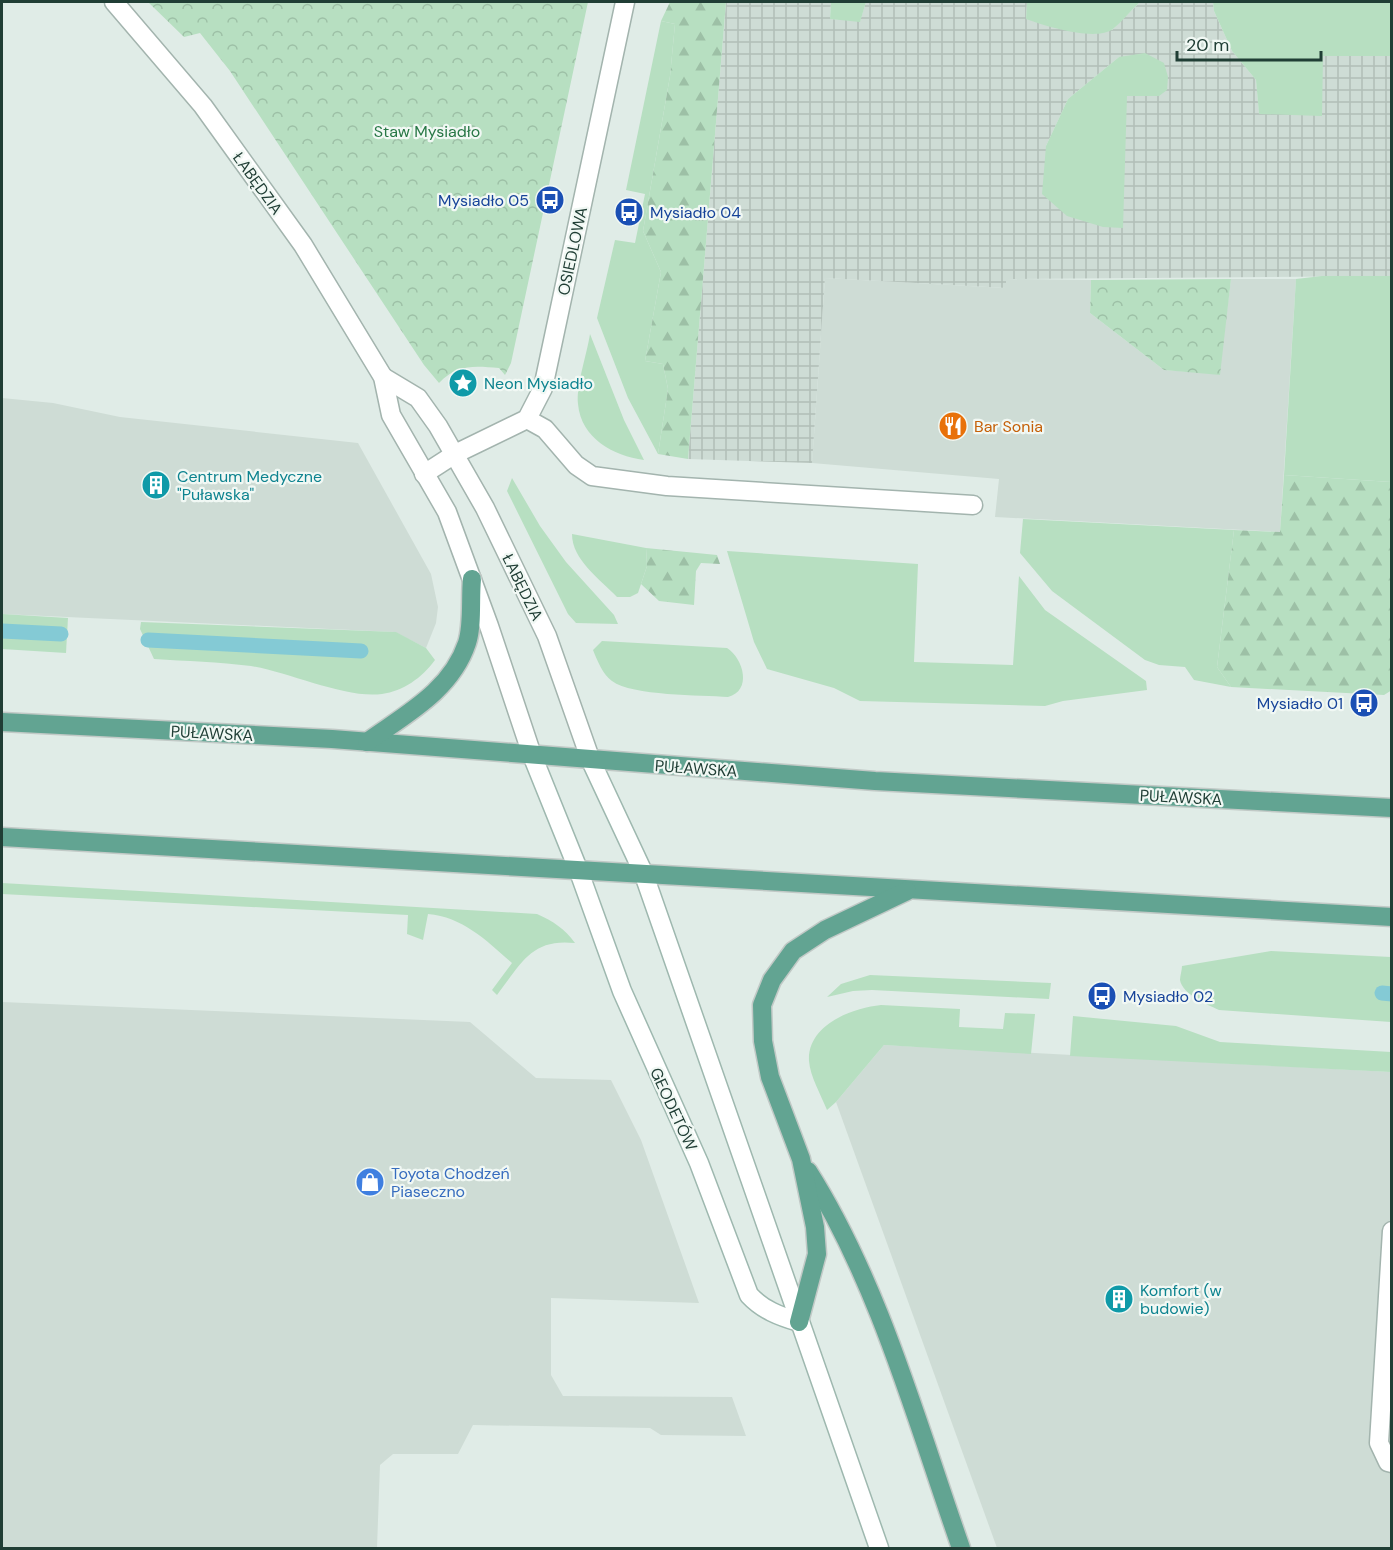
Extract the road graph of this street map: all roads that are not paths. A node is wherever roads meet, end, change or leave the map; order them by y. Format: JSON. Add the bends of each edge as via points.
{"nodes":[{"id":1,"x":114,"y":2,"type":"edge"},
{"id":2,"x":625,"y":2,"type":"edge"},
{"id":3,"x":383,"y":377,"type":"junction"},
{"id":4,"x":527,"y":419,"type":"junction"},
{"id":5,"x":456,"y":454,"type":"junction"},
{"id":6,"x":423,"y":474,"type":"junction"},
{"id":7,"x":973,"y":505,"type":"dead end"},
{"id":8,"x":472,"y":579,"type":"junction"},
{"id":9,"x":2,"y":722,"type":"edge"},
{"id":10,"x":367,"y":742,"type":"junction"},
{"id":11,"x":532,"y":755,"type":"junction"},
{"id":12,"x":591,"y":760,"type":"junction"},
{"id":13,"x":1392,"y":808,"type":"edge"},
{"id":14,"x":2,"y":837,"type":"edge"},
{"id":15,"x":578,"y":869,"type":"junction"},
{"id":16,"x":643,"y":872,"type":"junction"},
{"id":17,"x":909,"y":890,"type":"junction"},
{"id":18,"x":1392,"y":916,"type":"edge"},
{"id":19,"x":801,"y":1159,"type":"junction"},
{"id":20,"x":1392,"y":1231,"type":"edge"},
{"id":21,"x":799,"y":1322,"type":"junction"},
{"id":22,"x":1392,"y":1463,"type":"edge"},
{"id":23,"x":879,"y":1548,"type":"edge"},
{"id":24,"x":962,"y":1548,"type":"edge"}],
"edges":[{"from":1,"to":3,"type":"street","name":"ŁABĘDZIA","via":[[203,106],[303,245]]},
{"from":2,"to":4,"type":"street","name":"OSIEDLOWA","via":[[543,388]]},
{"from":3,"to":5,"type":"street","name":"ŁABĘDZIA","via":[[418,398]]},
{"from":3,"to":6,"type":"street","name":"ŁABĘDZIA","via":[[391,415]]},
{"from":4,"to":5,"type":"street"},
{"from":4,"to":7,"type":"street","via":[[545,429],[576,465],[592,476],[668,486]]},
{"from":5,"to":6,"type":"street"},
{"from":5,"to":12,"type":"street","name":"ŁABĘDZIA","via":[[538,616]]},
{"from":6,"to":8,"type":"street","name":"ŁABĘDZIA","via":[[447,512]]},
{"from":8,"to":10,"type":"main road","via":[[467,642],[452,675],[430,697]]},
{"from":8,"to":11,"type":"street","name":"ŁABĘDZIA"},
{"from":9,"to":10,"type":"main road","name":"PUŁAWSKA"},
{"from":10,"to":11,"type":"main road","name":"PUŁAWSKA"},
{"from":11,"to":12,"type":"main road","name":"PUŁAWSKA"},
{"from":11,"to":15,"type":"street","name":"GEODETÓW"},
{"from":12,"to":13,"type":"main road","name":"PUŁAWSKA","via":[[875,781]]},
{"from":12,"to":16,"type":"street","name":"ŁABĘDZIA"},
{"from":14,"to":15,"type":"main road"},
{"from":15,"to":16,"type":"main road"},
{"from":15,"to":21,"type":"street","name":"GEODETÓW","via":[[622,991],[699,1163],[749,1295],[775,1314]]},
{"from":16,"to":17,"type":"main road"},
{"from":16,"to":21,"type":"street"},
{"from":17,"to":18,"type":"main road"},
{"from":17,"to":19,"type":"main road","via":[[825,930],[793,951],[772,981],[762,1005],[770,1077]]},
{"from":19,"to":21,"type":"main road","via":[[817,1254]]},
{"from":19,"to":24,"type":"main road","via":[[834,1212],[874,1304]]},
{"from":20,"to":22,"type":"street","via":[[1379,1443]]},
{"from":21,"to":23,"type":"street"}]}
